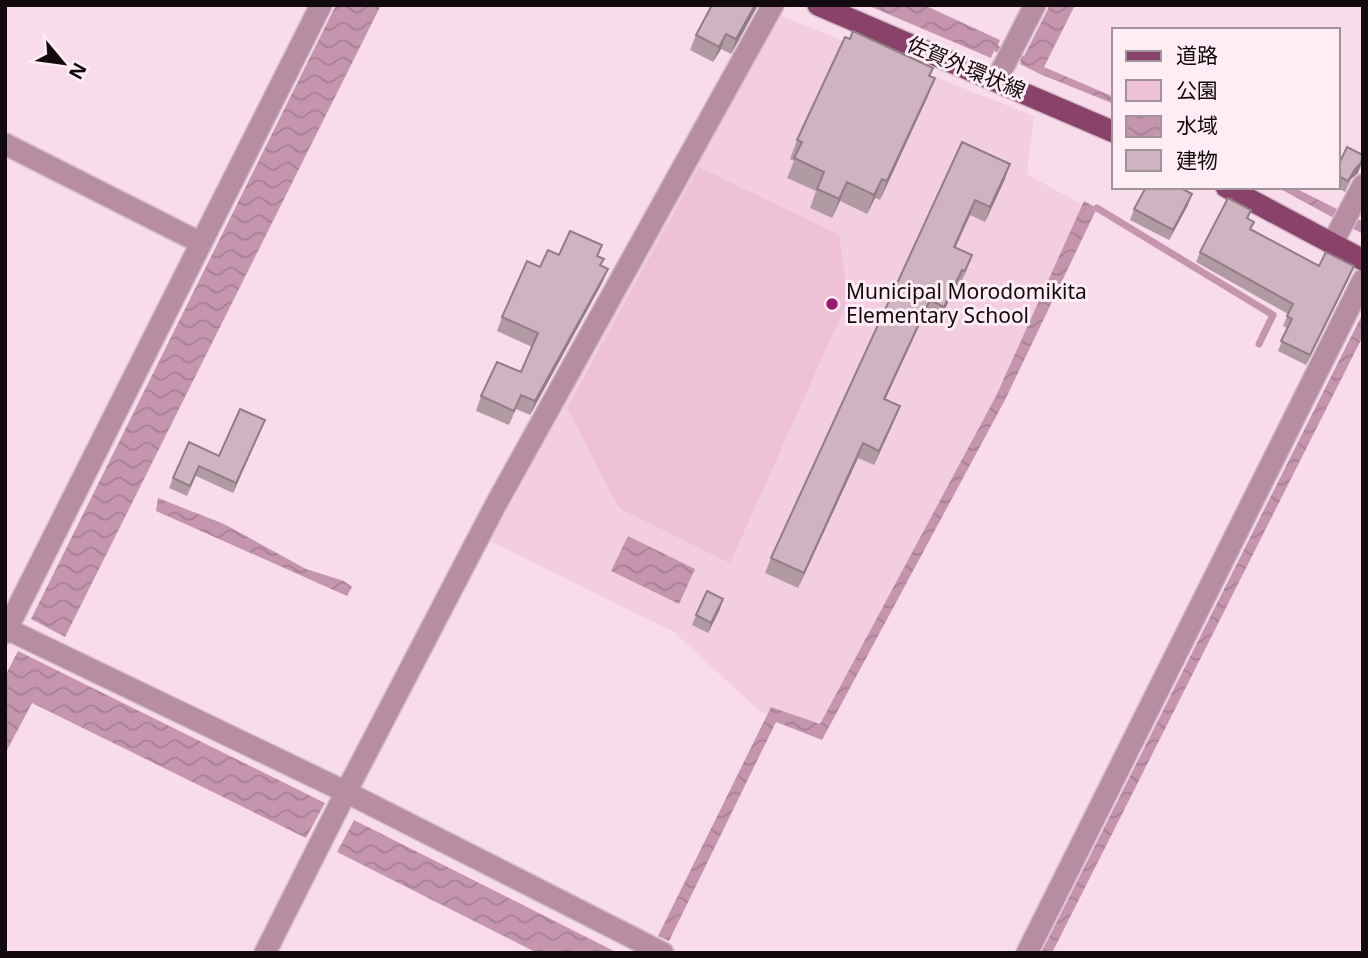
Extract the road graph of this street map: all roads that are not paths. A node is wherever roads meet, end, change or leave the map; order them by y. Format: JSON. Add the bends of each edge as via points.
{"nodes":[{"id":1,"x":321,"y":5,"type":"edge"},
{"id":2,"x":773,"y":5,"type":"edge"},
{"id":3,"x":818,"y":5,"type":"edge"},
{"id":4,"x":1035,"y":5,"type":"edge"},
{"id":5,"x":996,"y":81,"type":"junction"},
{"id":6,"x":1112,"y":131,"type":"edge"},
{"id":7,"x":5,"y":144,"type":"edge"},
{"id":8,"x":1363,"y":185,"type":"edge"},
{"id":9,"x":1232,"y":189,"type":"edge"},
{"id":10,"x":1341,"y":227,"type":"junction"},
{"id":11,"x":201,"y":243,"type":"junction"},
{"id":12,"x":1363,"y":260,"type":"edge"},
{"id":13,"x":1363,"y":279,"type":"edge"},
{"id":14,"x":6,"y":631,"type":"edge"},
{"id":15,"x":346,"y":792,"type":"junction"},
{"id":16,"x":265,"y":953,"type":"edge"},
{"id":17,"x":663,"y":953,"type":"edge"},
{"id":18,"x":1027,"y":953,"type":"edge"}],
"edges":[{"from":1,"to":11,"type":"street"},
{"from":2,"to":15,"type":"street","via":[[700,147],[495,506]]},
{"from":3,"to":5,"type":"main road","name":"佐賀外環状線"},
{"from":4,"to":5,"type":"street"},
{"from":5,"to":6,"type":"main road","name":"佐賀外環状線"},
{"from":7,"to":11,"type":"street"},
{"from":8,"to":10,"type":"street"},
{"from":9,"to":10,"type":"main road"},
{"from":10,"to":12,"type":"main road"},
{"from":11,"to":14,"type":"street"},
{"from":13,"to":18,"type":"street"},
{"from":14,"to":15,"type":"street"},
{"from":15,"to":16,"type":"street"},
{"from":15,"to":17,"type":"street"}]}
